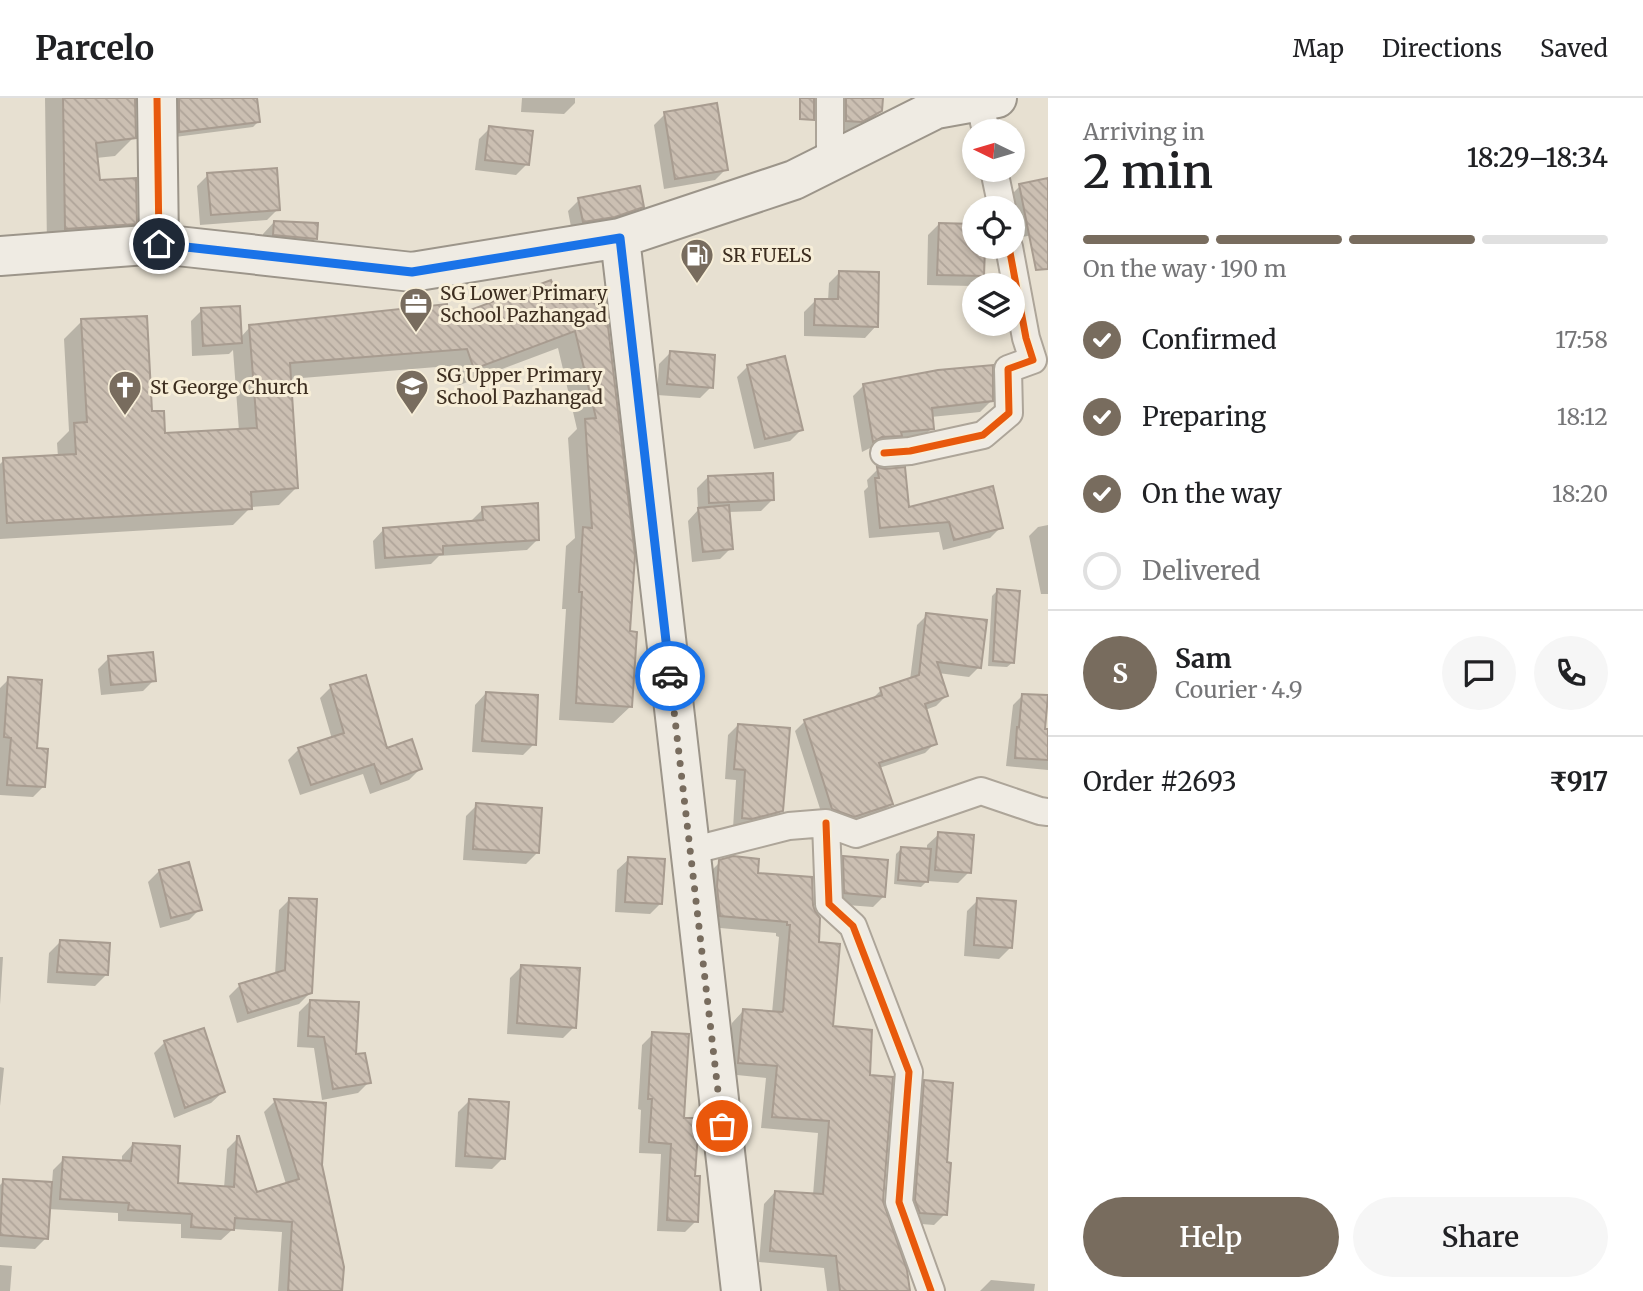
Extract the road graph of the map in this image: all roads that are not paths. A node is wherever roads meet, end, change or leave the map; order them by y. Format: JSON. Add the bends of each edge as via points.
{"nodes":[{"id":1,"x":157,"y":98,"type":"edge"},
{"id":2,"x":830,"y":98,"type":"edge"},
{"id":3,"x":987,"y":110,"type":"edge"},
{"id":4,"x":830,"y":162,"type":"junction"},
{"id":5,"x":620,"y":238,"type":"junction"},
{"id":6,"x":159,"y":244,"type":"junction"},
{"id":7,"x":0,"y":256,"type":"edge"},
{"id":8,"x":1011,"y":259,"type":"edge"},
{"id":9,"x":884,"y":453,"type":"dead end"},
{"id":10,"x":1048,"y":812,"type":"edge"},
{"id":11,"x":826,"y":823,"type":"junction"},
{"id":12,"x":690,"y":851,"type":"junction"},
{"id":13,"x":741,"y":1291,"type":"edge"},
{"id":14,"x":932,"y":1291,"type":"edge"}],
"edges":[{"from":1,"to":6,"type":"main road"},
{"from":2,"to":4,"type":"street"},
{"from":3,"to":4,"type":"main road","via":[[936,109]]},
{"from":4,"to":5,"type":"main road","via":[[794,180]]},
{"from":5,"to":6,"type":"main road","via":[[412,272]]},
{"from":5,"to":12,"type":"main road"},
{"from":6,"to":7,"type":"main road"},
{"from":8,"to":9,"type":"street","via":[[1033,360],[1008,369],[1009,413],[983,435],[910,452]]},
{"from":10,"to":11,"type":"street","via":[[981,791],[856,834]]},
{"from":11,"to":12,"type":"street","via":[[789,826]]},
{"from":11,"to":14,"type":"street","via":[[829,904],[853,926],[909,1072],[899,1202]]},
{"from":12,"to":13,"type":"main road"}]}
